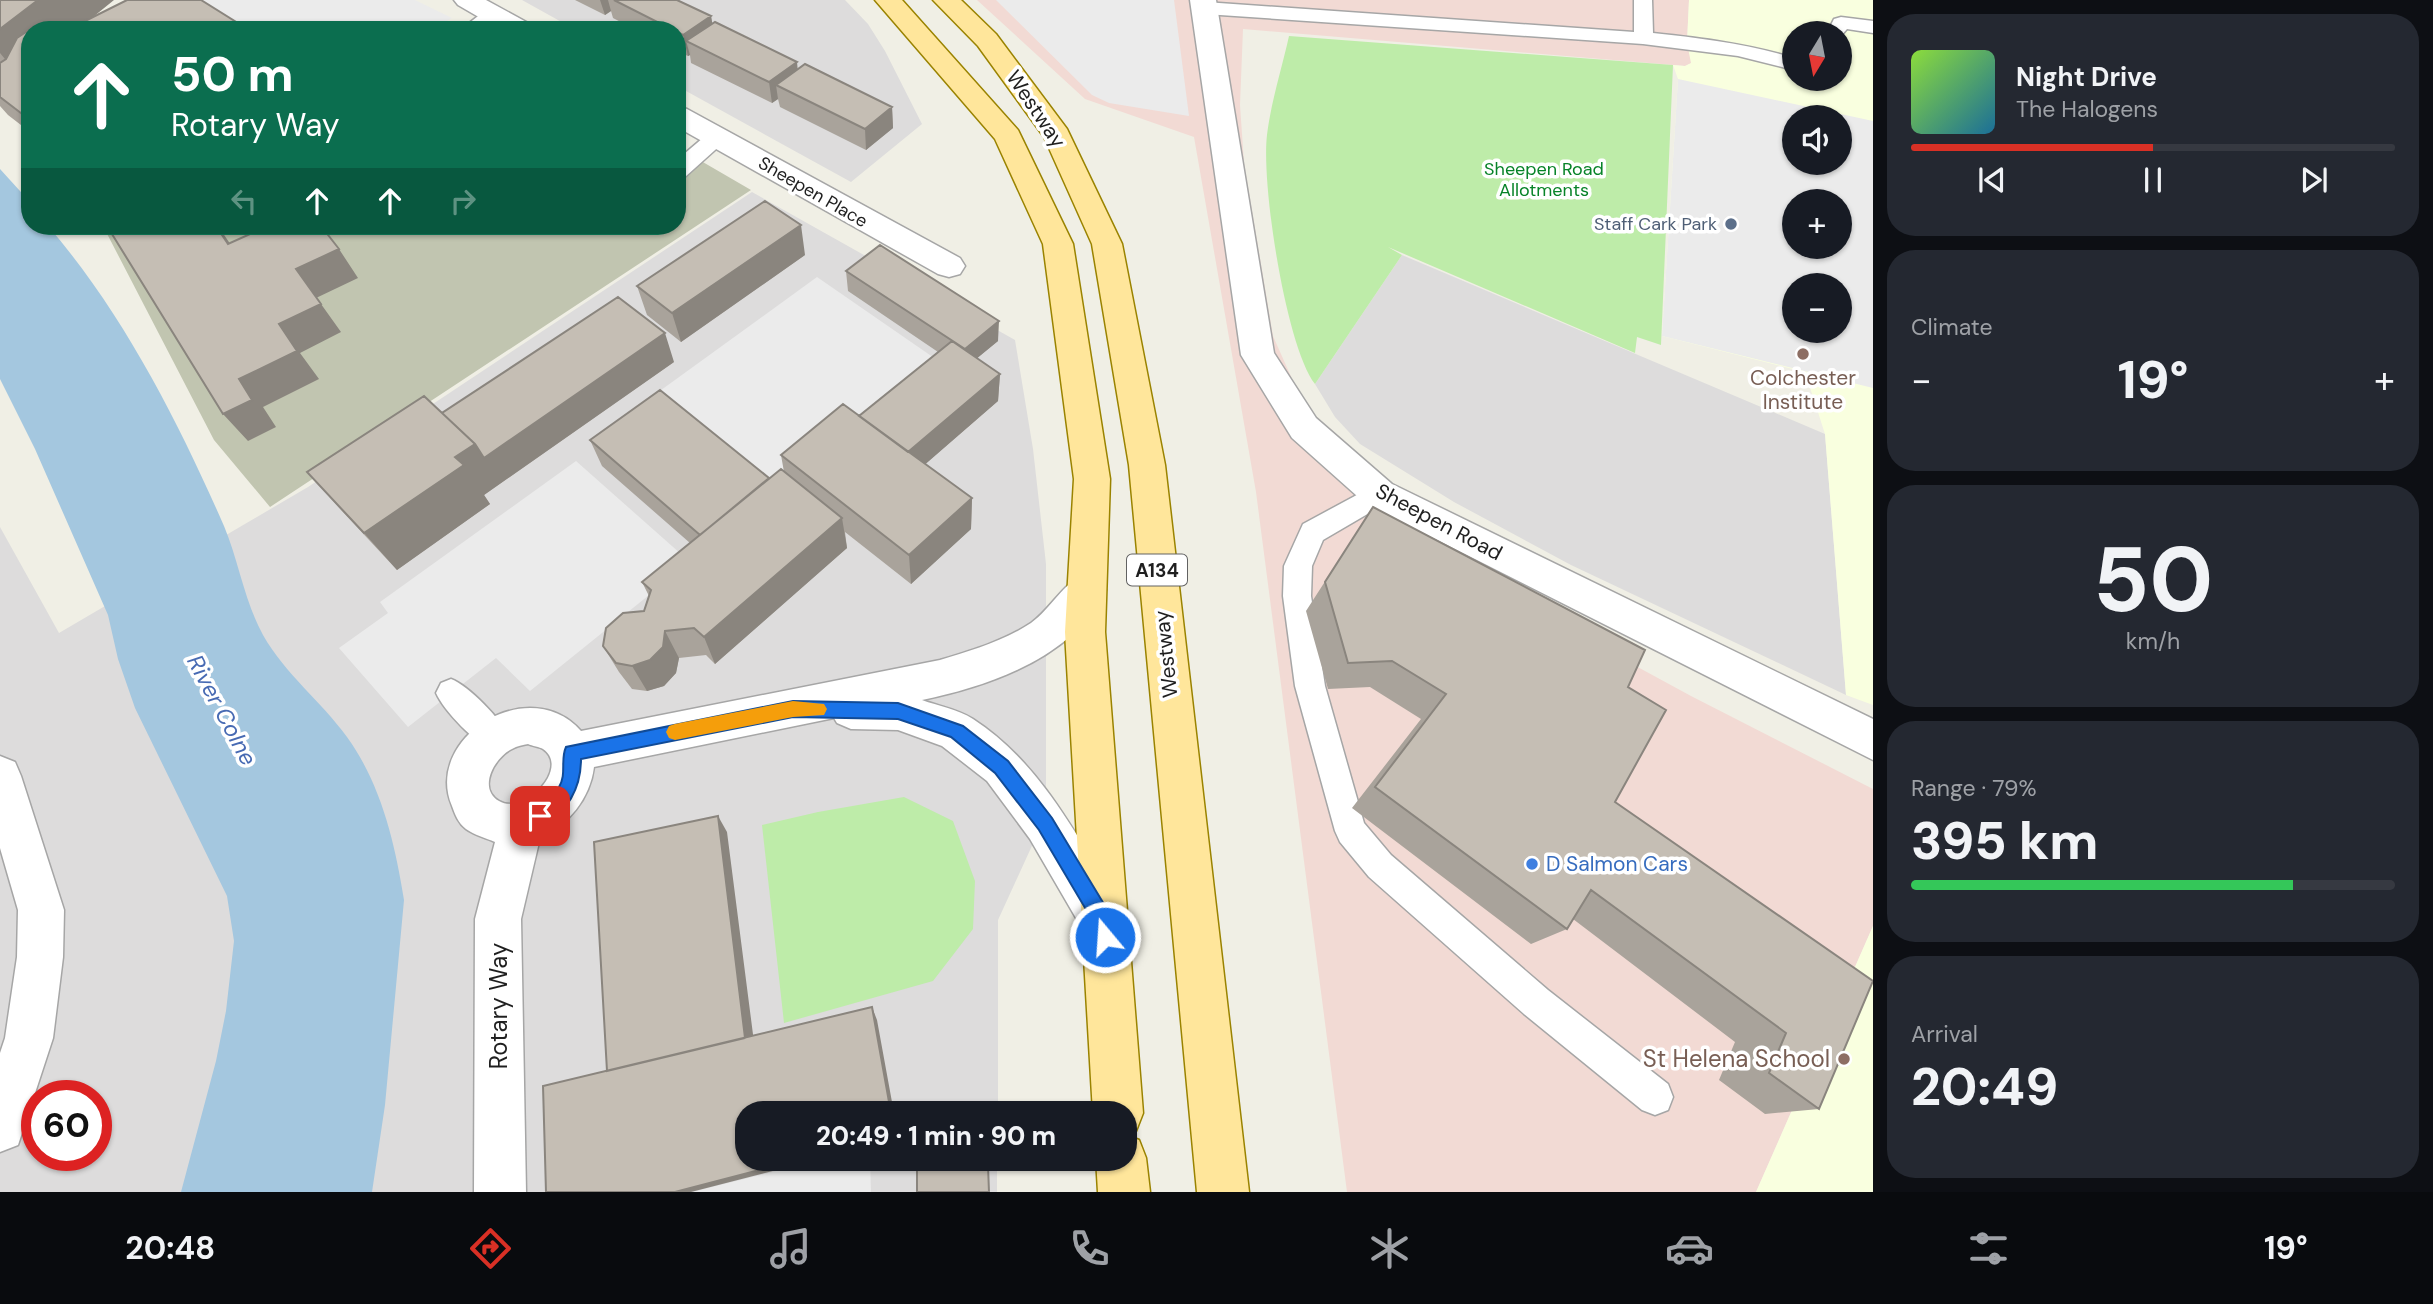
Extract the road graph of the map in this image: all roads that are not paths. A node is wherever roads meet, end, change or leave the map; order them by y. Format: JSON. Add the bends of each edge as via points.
{"nodes":[{"id":1,"x":467,"y":0,"type":"edge"},
{"id":2,"x":888,"y":0,"type":"edge"},
{"id":3,"x":946,"y":0,"type":"edge"},
{"id":4,"x":1643,"y":0,"type":"edge"},
{"id":5,"x":1204,"y":4,"type":"edge"},
{"id":6,"x":493,"y":14,"type":"junction"},
{"id":7,"x":482,"y":21,"type":"edge"},
{"id":8,"x":506,"y":21,"type":"edge"},
{"id":9,"x":1852,"y":24,"type":"edge"},
{"id":10,"x":1873,"y":27,"type":"edge"},
{"id":11,"x":1643,"y":38,"type":"junction"},
{"id":12,"x":1782,"y":62,"type":"edge"},
{"id":13,"x":686,"y":120,"type":"edge"},
{"id":14,"x":717,"y":137,"type":"junction"},
{"id":15,"x":686,"y":164,"type":"edge"},
{"id":16,"x":949,"y":267,"type":"dead end"},
{"id":17,"x":1379,"y":494,"type":"junction"},
{"id":18,"x":1087,"y":590,"type":"junction"},
{"id":19,"x":451,"y":693,"type":"dead end"},
{"id":20,"x":793,"y":709,"type":"junction"},
{"id":21,"x":494,"y":737,"type":"junction"},
{"id":22,"x":1873,"y":740,"type":"edge"},
{"id":23,"x":582,"y":750,"type":"junction"},
{"id":24,"x":0,"y":776,"type":"edge"},
{"id":25,"x":522,"y":823,"type":"junction"},
{"id":26,"x":1103,"y":921,"type":"junction"},
{"id":27,"x":1655,"y":1097,"type":"dead end"},
{"id":28,"x":1117,"y":1101,"type":"edge"},
{"id":29,"x":0,"y":1126,"type":"edge"},
{"id":30,"x":1122,"y":1171,"type":"edge"},
{"id":31,"x":500,"y":1192,"type":"edge"},
{"id":32,"x":1124,"y":1192,"type":"edge"},
{"id":33,"x":1223,"y":1192,"type":"edge"}],
"edges":[{"from":1,"to":6,"type":"street"},
{"from":2,"to":18,"type":"main road","name":"Westway","via":[[1008,136],[1058,244],[1092,479]]},
{"from":3,"to":33,"type":"main road","name":"Westway","number":"A134","via":[[987,40],[1057,135],[1107,244],[1147,465]]},
{"from":4,"to":11,"type":"lane"},
{"from":5,"to":11,"type":"lane"},
{"from":5,"to":17,"type":"street","name":"Sheepen Road","via":[[1258,355],[1304,428]]},
{"from":6,"to":7,"type":"lane"},
{"from":6,"to":8,"type":"street"},
{"from":9,"to":10,"type":"lane"},
{"from":11,"to":12,"type":"lane"},
{"from":13,"to":14,"type":"street","name":"Sheepen Place"},
{"from":14,"to":15,"type":"lane"},
{"from":14,"to":16,"type":"street","name":"Sheepen Place"},
{"from":17,"to":22,"type":"street","name":"Sheepen Road"},
{"from":17,"to":27,"type":"lane","via":[[1313,532],[1298,566],[1297,596],[1310,686],[1351,831],[1390,875],[1536,1002]]},
{"from":18,"to":20,"type":"street","via":[[1045,635],[986,664]]},
{"from":18,"to":26,"type":"main road","name":"Westway","via":[[1085,632]]},
{"from":19,"to":21,"type":"lane"},
{"from":20,"to":23,"type":"street"},
{"from":20,"to":26,"type":"street","via":[[898,711],[957,731],[1002,767],[1045,824]]},
{"from":21,"to":23,"type":"street","via":[[528,725],[545,727]]},
{"from":21,"to":25,"type":"street","via":[[471,765],[469,797],[489,821]]},
{"from":23,"to":25,"type":"street","via":[[555,806]]},
{"from":24,"to":29,"type":"street","via":[[41,910],[41,934],[29,1038]]},
{"from":25,"to":31,"type":"street","name":"Rotary Way","via":[[498,919]]},
{"from":26,"to":28,"type":"main road","name":"Westway"},
{"from":30,"to":32,"type":"main road"}]}
